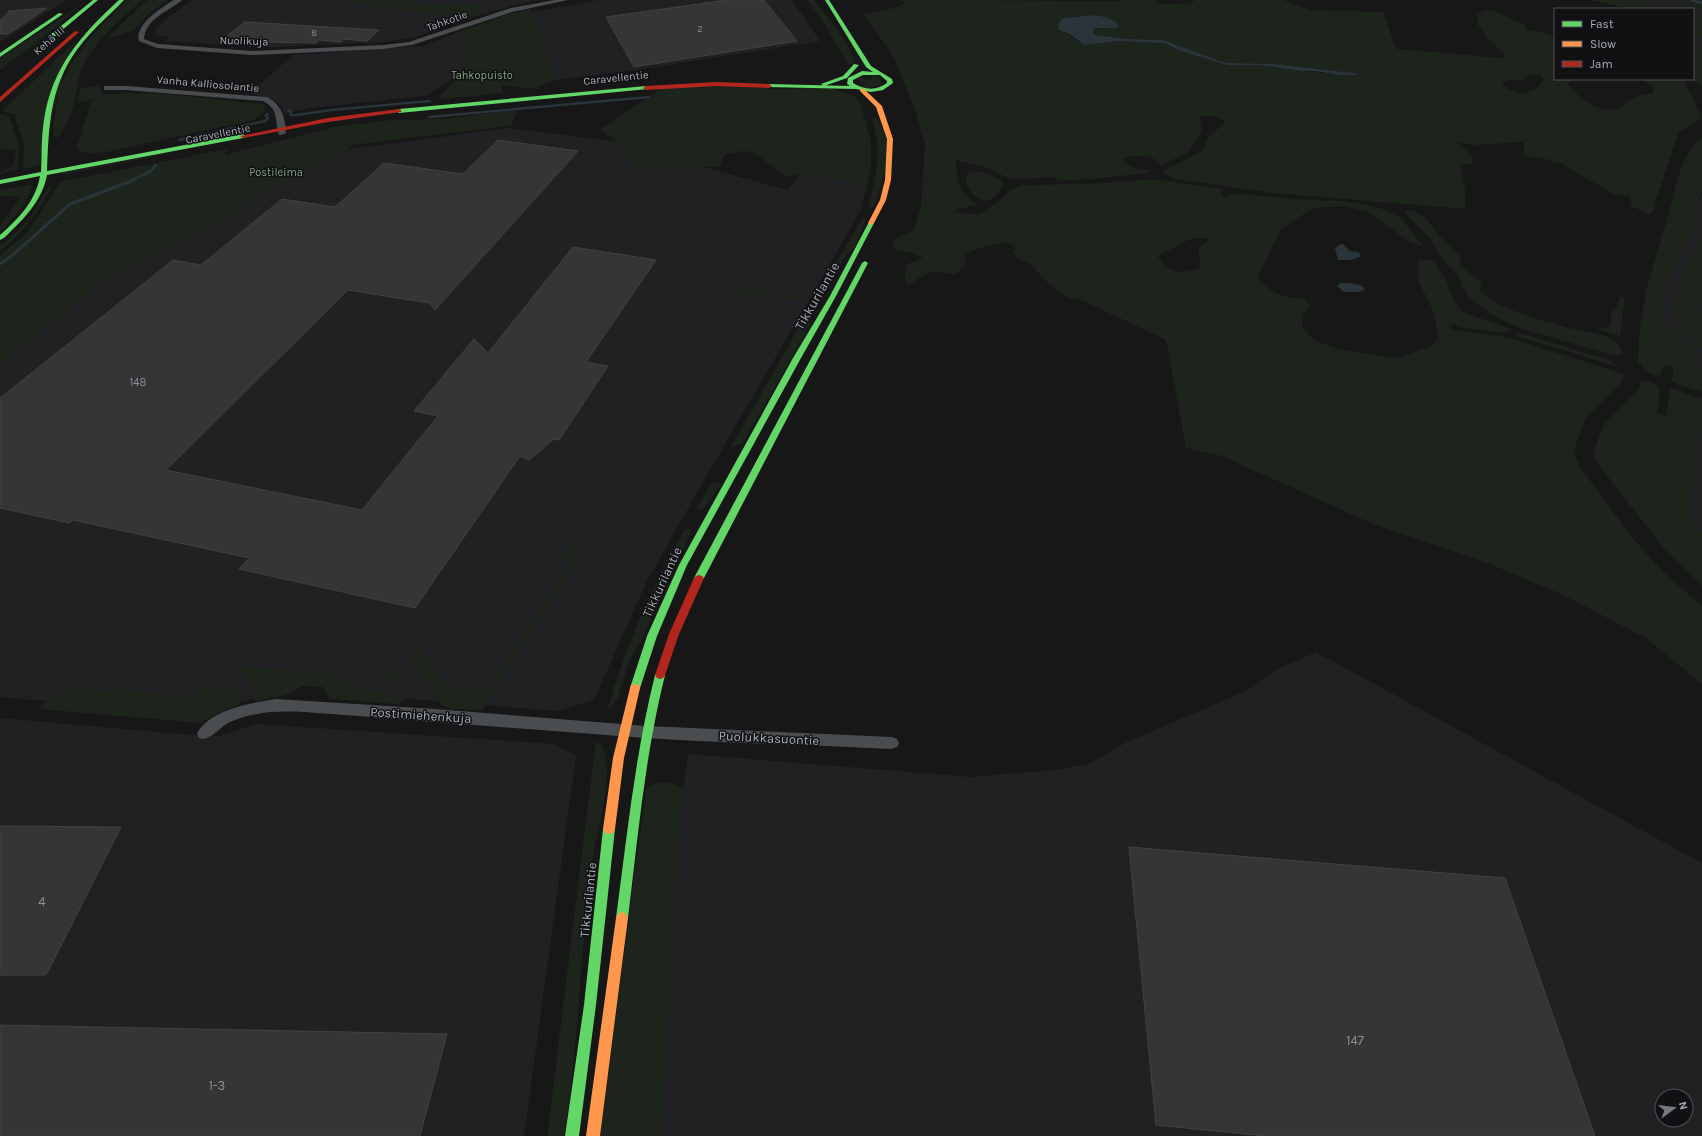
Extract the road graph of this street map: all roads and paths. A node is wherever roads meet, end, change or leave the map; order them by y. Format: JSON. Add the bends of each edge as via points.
{"nodes":[{"id":1,"x":96,"y":0,"type":"edge"},
{"id":2,"x":115,"y":0,"type":"edge"},
{"id":3,"x":122,"y":0,"type":"edge"},
{"id":4,"x":179,"y":0,"type":"edge"},
{"id":5,"x":565,"y":0,"type":"edge"},
{"id":6,"x":817,"y":0,"type":"edge"},
{"id":7,"x":827,"y":0,"type":"edge"},
{"id":8,"x":77,"y":4,"type":"edge"},
{"id":9,"x":43,"y":44,"type":"dead end"},
{"id":10,"x":405,"y":45,"type":"joint"},
{"id":11,"x":0,"y":54,"type":"edge"},
{"id":12,"x":858,"y":63,"type":"junction"},
{"id":13,"x":880,"y":74,"type":"junction"},
{"id":14,"x":853,"y":77,"type":"junction"},
{"id":15,"x":824,"y":84,"type":"junction"},
{"id":16,"x":794,"y":87,"type":"junction"},
{"id":17,"x":107,"y":88,"type":"dead end"},
{"id":18,"x":884,"y":88,"type":"junction"},
{"id":19,"x":858,"y":89,"type":"junction"},
{"id":20,"x":0,"y":100,"type":"edge"},
{"id":21,"x":282,"y":131,"type":"junction"},
{"id":22,"x":899,"y":146,"type":"dead end"},
{"id":23,"x":44,"y":177,"type":"junction"},
{"id":24,"x":0,"y":182,"type":"edge"},
{"id":25,"x":0,"y":188,"type":"edge"},
{"id":26,"x":0,"y":238,"type":"edge"},
{"id":27,"x":868,"y":256,"type":"dead end"},
{"id":28,"x":623,"y":731,"type":"junction"},
{"id":29,"x":646,"y":732,"type":"junction"},
{"id":30,"x":204,"y":734,"type":"dead end"},
{"id":31,"x":892,"y":743,"type":"dead end"},
{"id":32,"x":572,"y":1136,"type":"edge"},
{"id":33,"x":593,"y":1136,"type":"edge"}],
"edges":[{"from":1,"to":9,"type":"main road","name":"Kehä III"},
{"from":2,"to":20,"type":"main road","name":"Kehä III"},
{"from":3,"to":23,"type":"main road","via":[[74,50],[57,81],[52,95],[46,135]]},
{"from":4,"to":10,"type":"street","name":"Nuolikuja","via":[[158,13],[142,31],[141,40],[157,46],[252,52]]},
{"from":5,"to":10,"type":"street","name":"Tahkotie","via":[[511,10]]},
{"from":6,"to":12,"type":"main road","via":[[844,34]]},
{"from":7,"to":13,"type":"main road","via":[[868,67]]},
{"from":8,"to":11,"type":"main road"},
{"from":12,"to":14,"type":"main road","via":[[859,68]]},
{"from":12,"to":15,"type":"main road","via":[[845,77]]},
{"from":13,"to":14,"type":"main road","name":"Caravellentie","via":[[868,72]]},
{"from":13,"to":18,"type":"main road","via":[[890,80]]},
{"from":14,"to":15,"type":"main road","name":"Caravellentie","via":[[841,82]]},
{"from":14,"to":19,"type":"main road","via":[[850,84]]},
{"from":15,"to":16,"type":"main road","name":"Caravellentie"},
{"from":16,"to":19,"type":"main road","name":"Caravellentie"},
{"from":16,"to":21,"type":"main road","name":"Caravellentie","via":[[674,85],[368,115]]},
{"from":17,"to":21,"type":"street","name":"Vanha Kalliosolantie","via":[[264,99],[274,104],[278,110]]},
{"from":18,"to":19,"type":"main road","name":"Caravellentie","via":[[874,91]]},
{"from":18,"to":22,"type":"main road","via":[[881,93],[894,120]]},
{"from":19,"to":28,"type":"main road","name":"Tikkurilantie","via":[[870,96],[879,106],[890,140],[888,180],[883,200],[836,290],[683,565],[652,636]]},
{"from":21,"to":23,"type":"main road","name":"Caravellentie"},
{"from":23,"to":24,"type":"main road","name":"Caravellentie"},
{"from":23,"to":25,"type":"main road","name":"Caravellentie"},
{"from":23,"to":26,"type":"main road","via":[[29,208]]},
{"from":27,"to":29,"type":"main road","name":"Tikkurilantie","via":[[682,614],[666,654]]},
{"from":28,"to":29,"type":"street","name":"Postimiehenkuja"},
{"from":28,"to":30,"type":"street","name":"Postimiehenkuja","via":[[276,705],[233,715],[208,728]]},
{"from":28,"to":32,"type":"main road","name":"Tikkurilantie","via":[[614,782],[590,1005]]},
{"from":29,"to":31,"type":"street","name":"Puolukkasuontie"},
{"from":29,"to":33,"type":"main road","name":"Tikkurilantie"}]}
